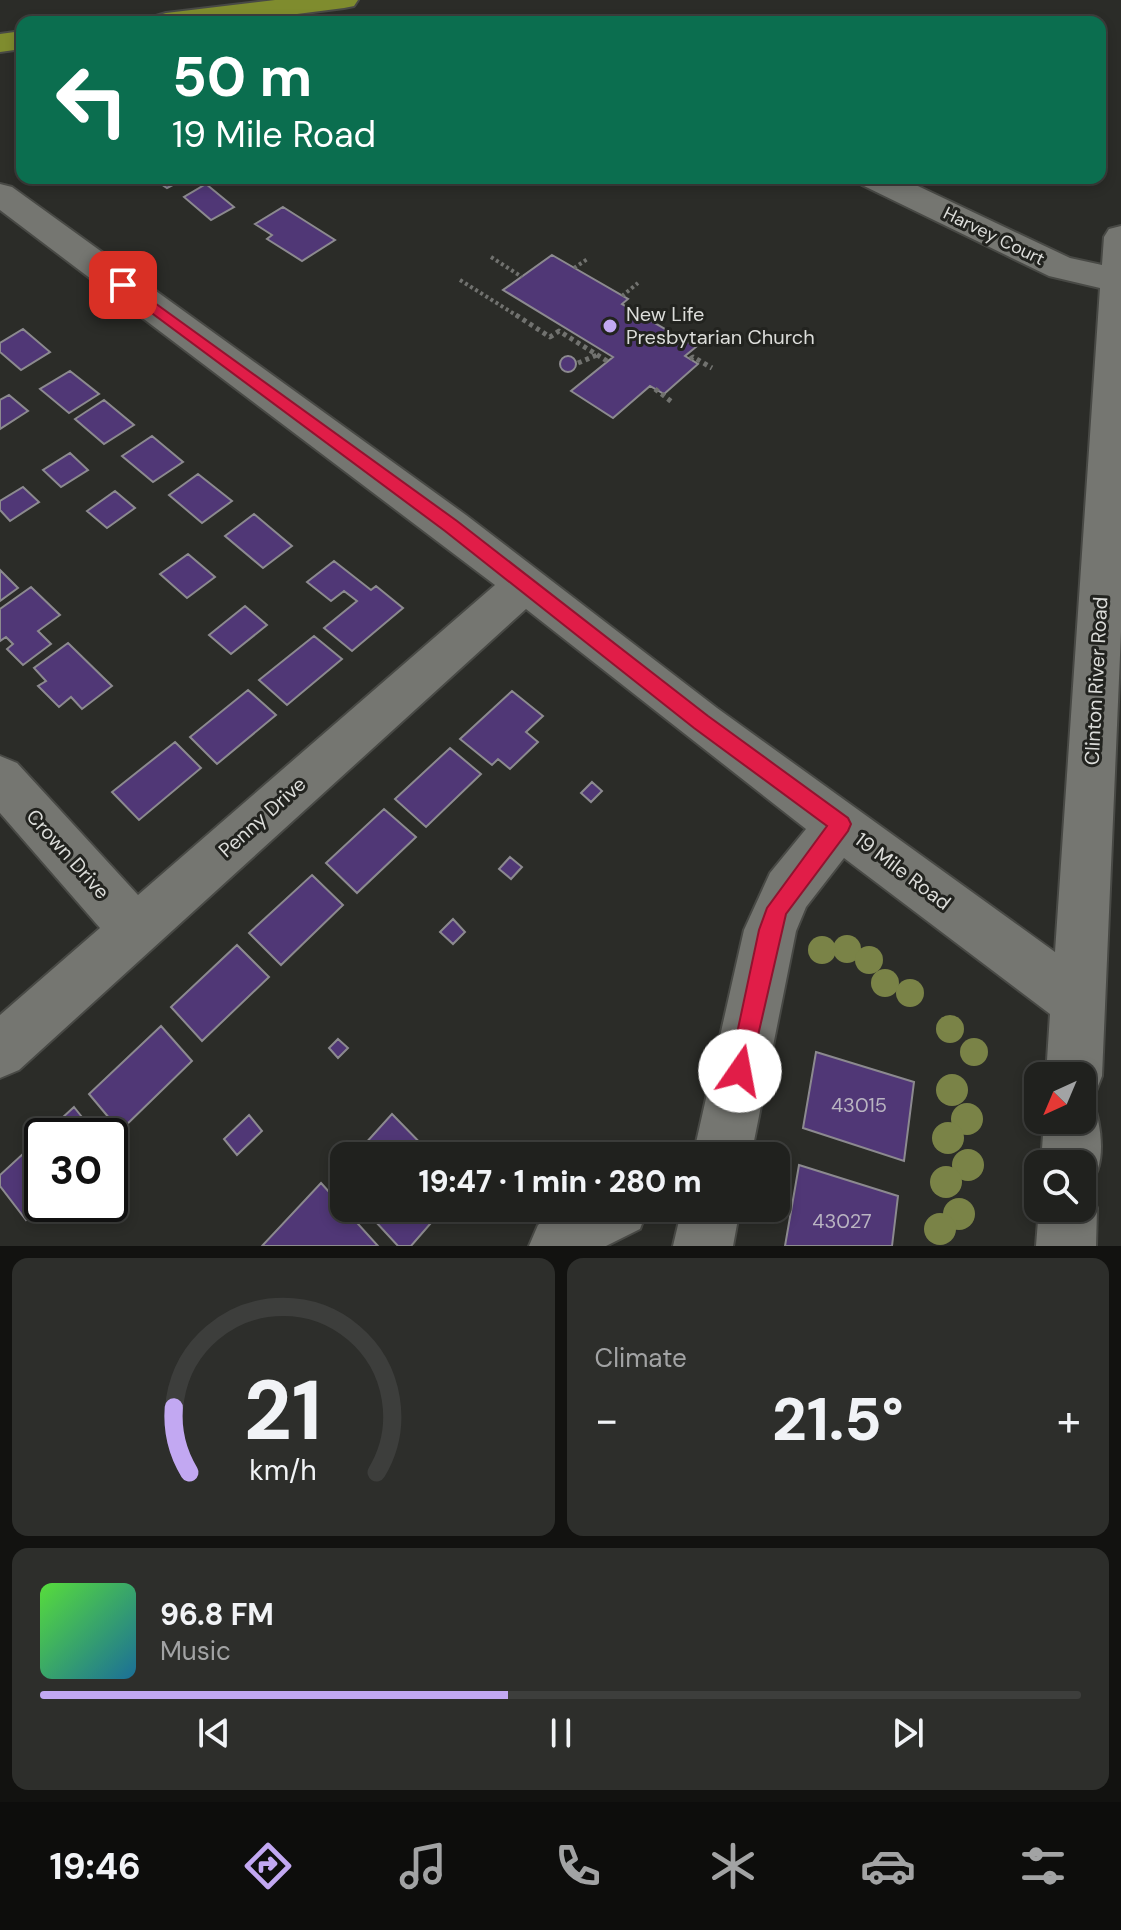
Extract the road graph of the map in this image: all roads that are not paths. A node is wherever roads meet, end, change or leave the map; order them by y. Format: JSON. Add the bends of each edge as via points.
{"nodes":[{"id":1,"x":344,"y":0,"type":"edge"},
{"id":2,"x":215,"y":16,"type":"edge"},
{"id":3,"x":886,"y":184,"type":"edge"},
{"id":4,"x":0,"y":194,"type":"edge"},
{"id":5,"x":1121,"y":237,"type":"edge"},
{"id":6,"x":1120,"y":265,"type":"edge"},
{"id":7,"x":525,"y":584,"type":"junction"},
{"id":8,"x":0,"y":778,"type":"edge"},
{"id":9,"x":841,"y":824,"type":"junction"},
{"id":10,"x":135,"y":929,"type":"junction"},
{"id":11,"x":1077,"y":1001,"type":"junction"},
{"id":12,"x":0,"y":1051,"type":"edge"},
{"id":13,"x":1075,"y":1062,"type":"edge"},
{"id":14,"x":725,"y":1142,"type":"edge"},
{"id":15,"x":591,"y":1222,"type":"edge"},
{"id":16,"x":708,"y":1222,"type":"edge"},
{"id":17,"x":1067,"y":1222,"type":"edge"},
{"id":18,"x":559,"y":1246,"type":"edge"},
{"id":19,"x":703,"y":1246,"type":"edge"},
{"id":20,"x":1066,"y":1246,"type":"edge"}],
"edges":[{"from":1,"to":2,"type":"highway"},
{"from":3,"to":6,"type":"street","name":"Harvey Court","via":[[1061,268]]},
{"from":4,"to":7,"type":"street","name":"19 Mile Road"},
{"from":5,"to":6,"type":"street","name":"Clinton River Road"},
{"from":6,"to":11,"type":"street","name":"Clinton River Road"},
{"from":7,"to":9,"type":"street","name":"19 Mile Road"},
{"from":7,"to":10,"type":"street","name":"Penny Drive"},
{"from":8,"to":10,"type":"street","name":"Crown Drive"},
{"from":9,"to":11,"type":"street","name":"19 Mile Road"},
{"from":9,"to":14,"type":"street","via":[[788,890],[770,930]]},
{"from":10,"to":12,"type":"street","name":"Penny Drive"},
{"from":11,"to":13,"type":"street","name":"Clinton River Road"},
{"from":15,"to":18,"type":"street"},
{"from":16,"to":19,"type":"street"},
{"from":17,"to":20,"type":"street"}]}
